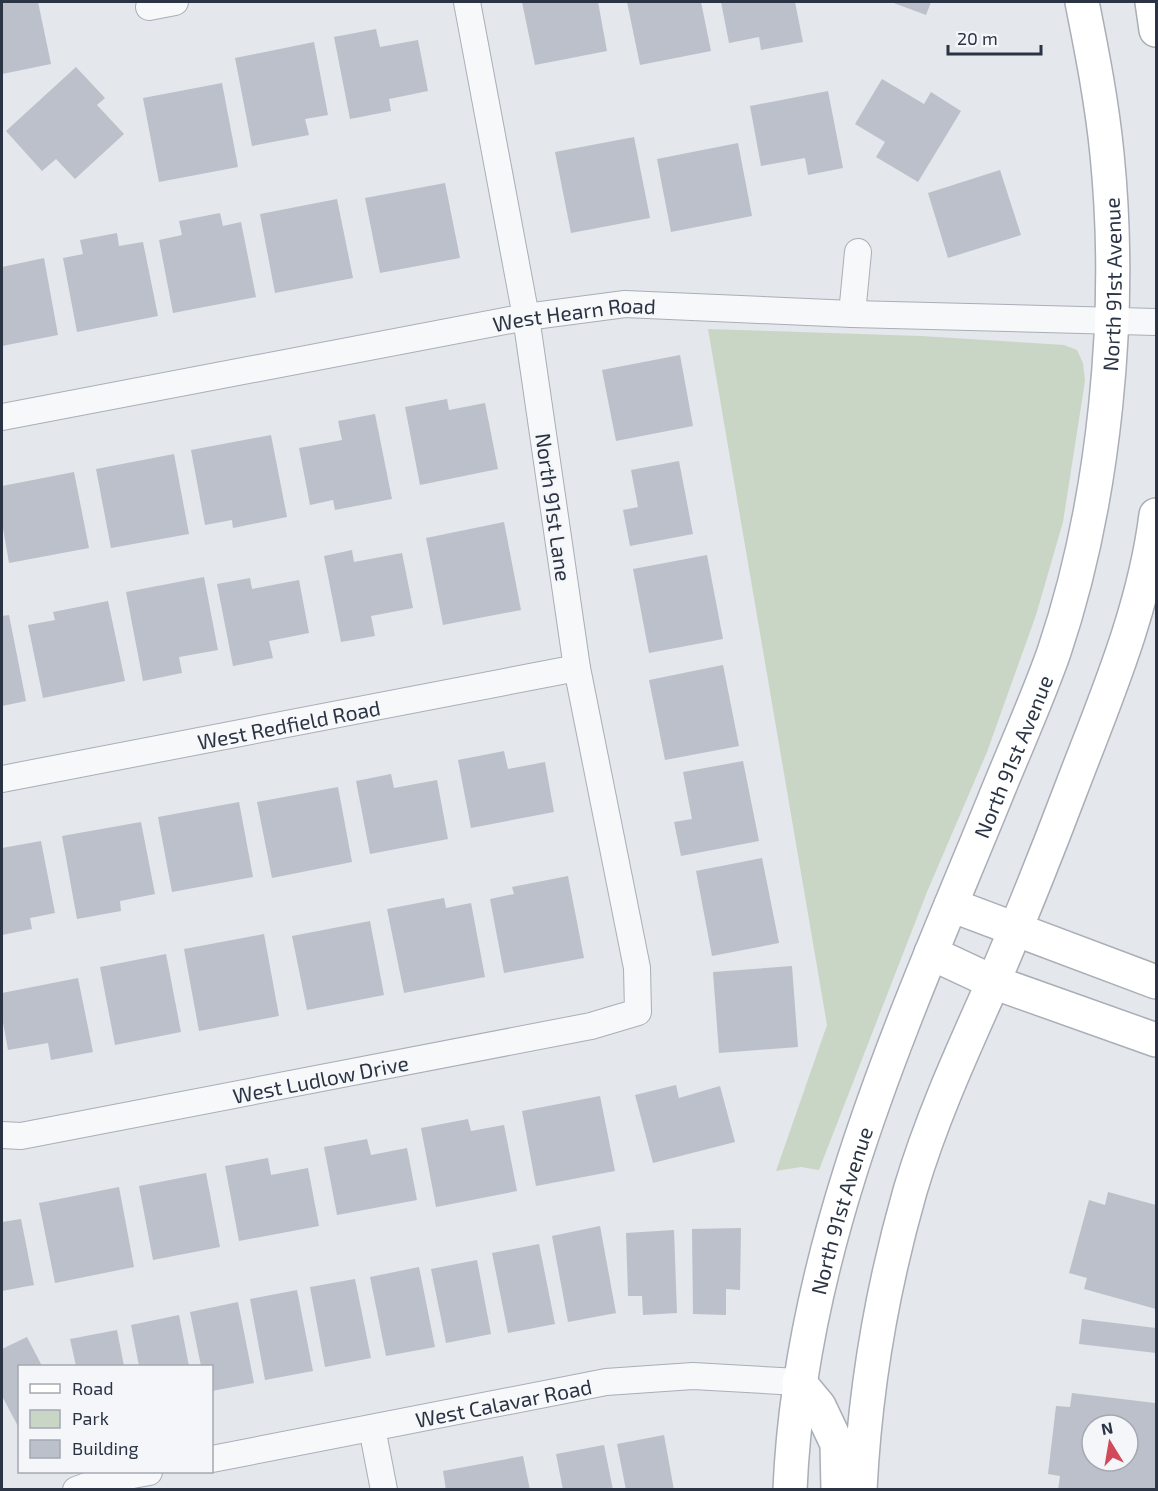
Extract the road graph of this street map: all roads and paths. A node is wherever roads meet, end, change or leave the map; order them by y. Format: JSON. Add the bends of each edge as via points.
{"nodes":[{"id":1,"x":175,"y":2,"type":"edge"},
{"id":2,"x":467,"y":2,"type":"edge"},
{"id":3,"x":1082,"y":2,"type":"edge"},
{"id":4,"x":1152,"y":2,"type":"edge"},
{"id":5,"x":149,"y":7,"type":"dead end"},
{"id":6,"x":1156,"y":30,"type":"edge"},
{"id":7,"x":858,"y":252,"type":"dead end"},
{"id":8,"x":852,"y":314,"type":"junction"},
{"id":9,"x":526,"y":317,"type":"junction"},
{"id":10,"x":1112,"y":321,"type":"junction"},
{"id":11,"x":1156,"y":322,"type":"edge"},
{"id":12,"x":2,"y":417,"type":"edge"},
{"id":13,"x":1156,"y":515,"type":"edge"},
{"id":14,"x":577,"y":668,"type":"junction"},
{"id":15,"x":2,"y":779,"type":"edge"},
{"id":16,"x":951,"y":905,"type":"junction"},
{"id":17,"x":1015,"y":930,"type":"junction"},
{"id":18,"x":931,"y":953,"type":"junction"},
{"id":19,"x":993,"y":982,"type":"junction"},
{"id":20,"x":1156,"y":982,"type":"edge"},
{"id":21,"x":638,"y":1012,"type":"joint"},
{"id":22,"x":1156,"y":1040,"type":"edge"},
{"id":23,"x":2,"y":1135,"type":"edge"},
{"id":24,"x":799,"y":1382,"type":"junction"},
{"id":25,"x":372,"y":1428,"type":"junction"},
{"id":26,"x":213,"y":1459,"type":"edge"},
{"id":27,"x":144,"y":1473,"type":"edge"},
{"id":28,"x":76,"y":1490,"type":"edge"},
{"id":29,"x":384,"y":1490,"type":"edge"},
{"id":30,"x":790,"y":1490,"type":"edge"},
{"id":31,"x":838,"y":1490,"type":"edge"},
{"id":32,"x":861,"y":1490,"type":"edge"}],
"edges":[{"from":1,"to":5,"type":"street"},
{"from":2,"to":9,"type":"street","name":"North 91st Lane"},
{"from":3,"to":10,"type":"main road","name":"North 91st Avenue","via":[[1107,155]]},
{"from":4,"to":6,"type":"main road"},
{"from":7,"to":8,"type":"street"},
{"from":8,"to":9,"type":"street","name":"West Hearn Road","via":[[625,304]]},
{"from":8,"to":10,"type":"street","name":"West Hearn Road"},
{"from":9,"to":12,"type":"street","name":"West Hearn Road"},
{"from":9,"to":14,"type":"street","name":"North 91st Lane"},
{"from":10,"to":11,"type":"street","name":"West Hearn Road"},
{"from":10,"to":16,"type":"main road","name":"North 91st Avenue","via":[[1107,392],[1089,510],[1062,625]]},
{"from":13,"to":17,"type":"main road","via":[[1136,615]]},
{"from":14,"to":15,"type":"street","name":"West Redfield Road"},
{"from":14,"to":21,"type":"street","name":"North 91st Lane","via":[[638,968]]},
{"from":16,"to":17,"type":"main road"},
{"from":16,"to":18,"type":"main road","name":"North 91st Avenue"},
{"from":17,"to":19,"type":"main road"},
{"from":17,"to":20,"type":"main road"},
{"from":18,"to":19,"type":"main road"},
{"from":18,"to":24,"type":"main road","name":"North 91st Avenue","via":[[889,1056],[849,1171],[818,1283]]},
{"from":19,"to":22,"type":"main road"},
{"from":19,"to":32,"type":"main road","via":[[950,1080],[911,1189],[883,1295],[869,1379]]},
{"from":21,"to":23,"type":"street","name":"West Ludlow Drive","via":[[591,1026],[21,1136]]},
{"from":24,"to":25,"type":"street","name":"West Calavar Road","via":[[752,1377],[638,1378]]},
{"from":24,"to":30,"type":"main road","name":"North 91st Avenue"},
{"from":24,"to":31,"type":"main road","via":[[819,1406],[837,1444]]},
{"from":25,"to":26,"type":"street","name":"West Calavar Road"},
{"from":25,"to":29,"type":"street"},
{"from":27,"to":28,"type":"street"}]}
